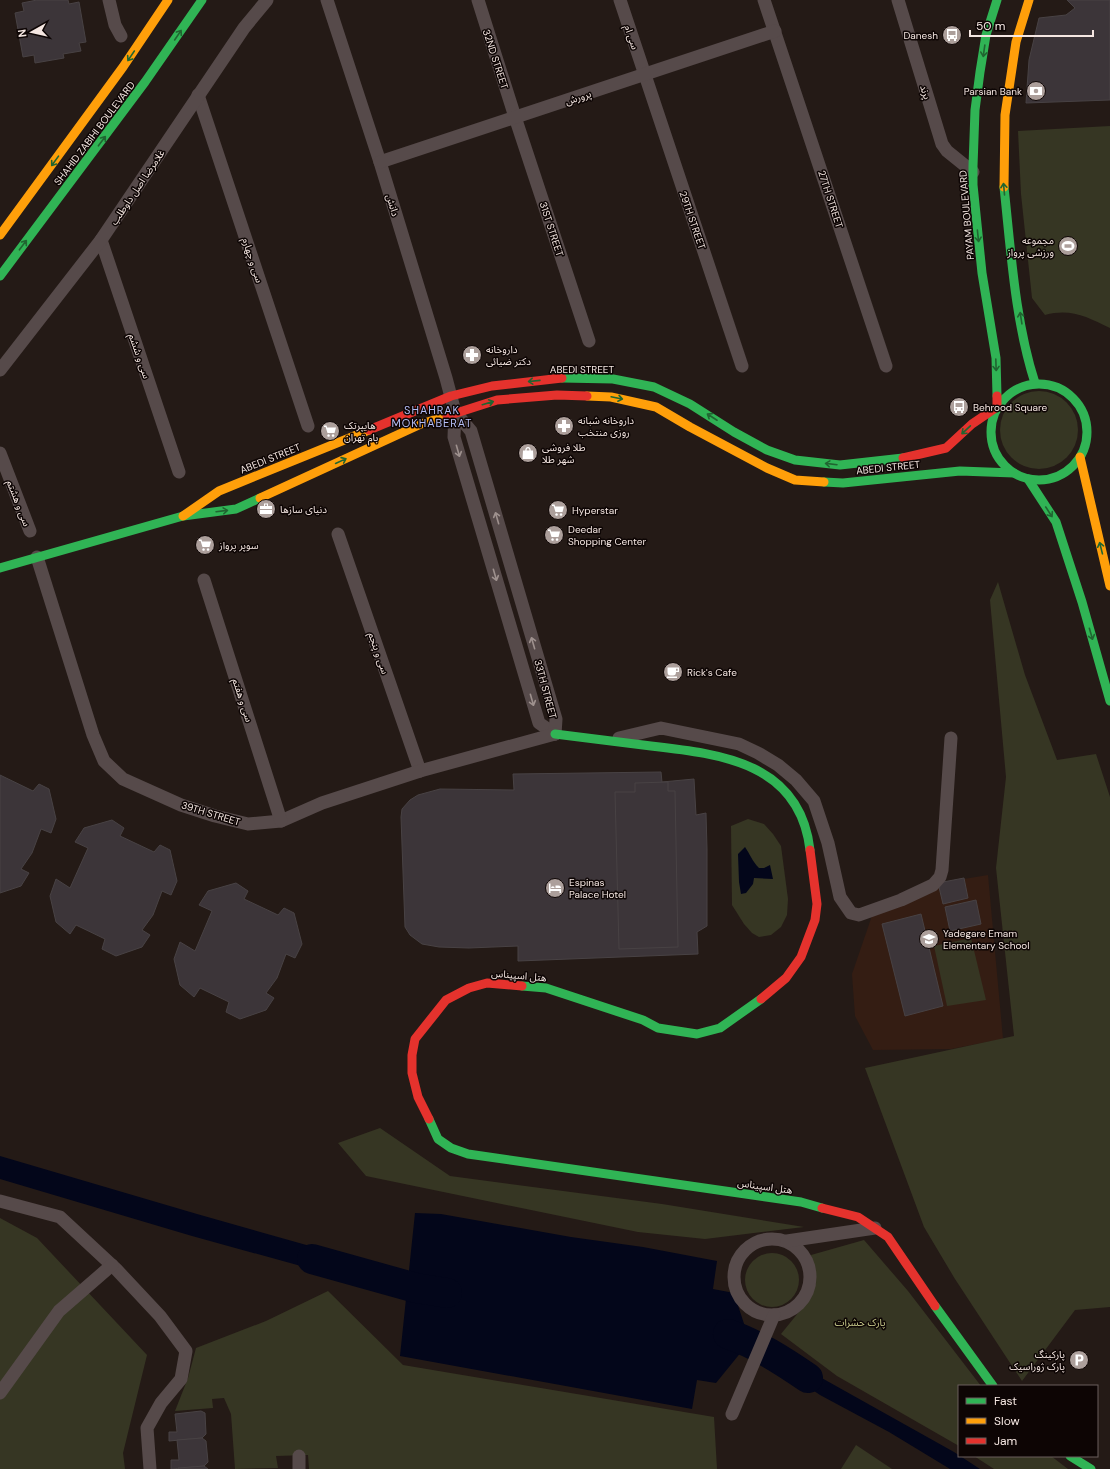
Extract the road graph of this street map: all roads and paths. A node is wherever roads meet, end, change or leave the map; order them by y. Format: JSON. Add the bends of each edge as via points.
{"nodes":[{"id":1,"x":109,"y":0,"type":"edge"},
{"id":2,"x":168,"y":0,"type":"edge"},
{"id":3,"x":202,"y":0,"type":"edge"},
{"id":4,"x":267,"y":0,"type":"edge"},
{"id":5,"x":327,"y":0,"type":"edge"},
{"id":6,"x":478,"y":0,"type":"edge"},
{"id":7,"x":620,"y":0,"type":"edge"},
{"id":8,"x":764,"y":0,"type":"edge"},
{"id":9,"x":898,"y":0,"type":"edge"},
{"id":10,"x":997,"y":0,"type":"edge"},
{"id":11,"x":1029,"y":0,"type":"edge"},
{"id":12,"x":775,"y":31,"type":"junction"},
{"id":13,"x":121,"y":36,"type":"dead end"},
{"id":14,"x":644,"y":74,"type":"junction"},
{"id":15,"x":198,"y":95,"type":"junction"},
{"id":16,"x":515,"y":117,"type":"junction"},
{"id":17,"x":380,"y":162,"type":"junction"},
{"id":18,"x":973,"y":172,"type":"junction"},
{"id":19,"x":0,"y":235,"type":"edge"},
{"id":20,"x":101,"y":240,"type":"junction"},
{"id":21,"x":0,"y":276,"type":"edge"},
{"id":22,"x":589,"y":342,"type":"dead end"},
{"id":23,"x":742,"y":366,"type":"dead end"},
{"id":24,"x":886,"y":366,"type":"dead end"},
{"id":25,"x":0,"y":370,"type":"edge"},
{"id":26,"x":1035,"y":383,"type":"junction"},
{"id":27,"x":451,"y":396,"type":"junction"},
{"id":28,"x":997,"y":407,"type":"junction"},
{"id":29,"x":455,"y":412,"type":"junction"},
{"id":30,"x":308,"y":426,"type":"dead end"},
{"id":31,"x":0,"y":453,"type":"edge"},
{"id":32,"x":1080,"y":457,"type":"junction"},
{"id":33,"x":179,"y":472,"type":"dead end"},
{"id":34,"x":1014,"y":473,"type":"junction"},
{"id":35,"x":1028,"y":479,"type":"junction"},
{"id":36,"x":183,"y":516,"type":"junction"},
{"id":37,"x":30,"y":532,"type":"dead end"},
{"id":38,"x":338,"y":534,"type":"dead end"},
{"id":39,"x":38,"y":557,"type":"junction"},
{"id":40,"x":0,"y":568,"type":"edge"},
{"id":41,"x":204,"y":580,"type":"dead end"},
{"id":42,"x":1110,"y":586,"type":"edge"},
{"id":43,"x":1110,"y":701,"type":"edge"},
{"id":44,"x":555,"y":734,"type":"junction"},
{"id":45,"x":951,"y":738,"type":"dead end"},
{"id":46,"x":610,"y":740,"type":"junction"},
{"id":47,"x":420,"y":771,"type":"junction"},
{"id":48,"x":281,"y":821,"type":"junction"},
{"id":49,"x":0,"y":1201,"type":"edge"},
{"id":50,"x":875,"y":1228,"type":"junction"},
{"id":51,"x":787,"y":1242,"type":"junction"},
{"id":52,"x":112,"y":1265,"type":"junction"},
{"id":53,"x":774,"y":1315,"type":"junction"},
{"id":54,"x":992,"y":1385,"type":"edge"},
{"id":55,"x":0,"y":1393,"type":"edge"},
{"id":56,"x":732,"y":1414,"type":"dead end"},
{"id":57,"x":1072,"y":1457,"type":"edge"},
{"id":58,"x":150,"y":1469,"type":"edge"},
{"id":59,"x":1091,"y":1469,"type":"edge"}],
"edges":[{"from":1,"to":13,"type":"street","via":[[115,25]]},
{"from":2,"to":19,"type":"street","name":"SHAHID ZABIHI BOULEVARD","one_way":true,"via":[[123,67]]},
{"from":21,"to":3,"type":"street","name":"SHAHID ZABIHI BOULEVARD","one_way":true,"via":[[145,82]]},
{"from":4,"to":15,"type":"street","name":"غلامرضا اصل داوطلب","via":[[244,28]]},
{"from":5,"to":17,"type":"street","name":"دانش"},
{"from":6,"to":16,"type":"street","name":"32ND STREET"},
{"from":7,"to":14,"type":"street","name":"سی ام"},
{"from":8,"to":12,"type":"street","name":"27TH STREET"},
{"from":9,"to":18,"type":"street","name":"پرند","via":[[942,144]]},
{"from":10,"to":18,"type":"street","name":"PAYAM BOULEVARD","one_way":true,"via":[[986,34],[976,105]]},
{"from":26,"to":11,"type":"street","one_way":true,"via":[[1026,355],[1004,184],[1005,115],[1016,42]]},
{"from":12,"to":14,"type":"street","name":"پرورش"},
{"from":12,"to":24,"type":"street","name":"27TH STREET"},
{"from":14,"to":16,"type":"street","name":"پرورش"},
{"from":14,"to":23,"type":"street","name":"29TH STREET"},
{"from":15,"to":20,"type":"street","name":"غلامرضا اصل داوطلب"},
{"from":15,"to":30,"type":"street","name":"سی و چهارم"},
{"from":16,"to":17,"type":"street","name":"پرورش"},
{"from":16,"to":22,"type":"street","name":"31ST STREET"},
{"from":17,"to":27,"type":"street","name":"دانش"},
{"from":18,"to":28,"type":"street","name":"PAYAM BOULEVARD","one_way":true,"via":[[982,273],[996,358]]},
{"from":20,"to":25,"type":"street","name":"غلامرضا اصل داوطلب"},
{"from":20,"to":33,"type":"street","name":"سی و ششم"},
{"from":26,"to":28,"type":"street","via":[[1020,387],[1007,395]]},
{"from":26,"to":32,"type":"street","via":[[1050,384],[1064,390],[1076,400],[1084,413],[1086,443]]},
{"from":28,"to":27,"type":"street","name":"ABEDI STREET","one_way":true,"via":[[972,424],[946,448],[907,458],[840,465],[795,460],[767,450],[662,390],[613,379],[556,378],[492,386]]},
{"from":27,"to":29,"type":"street","name":"دانش"},
{"from":27,"to":36,"type":"street","name":"ABEDI STREET","via":[[219,490]]},
{"from":28,"to":34,"type":"street","via":[[990,436],[994,451],[1002,464]]},
{"from":29,"to":34,"type":"street","name":"ABEDI STREET","one_way":true,"via":[[497,400],[556,395],[612,397],[656,407],[767,468],[795,480],[843,483],[960,471]]},
{"from":36,"to":29,"type":"street","name":"ABEDI STREET","one_way":true,"via":[[236,509],[421,424]]},
{"from":29,"to":44,"type":"street","name":"33TH STREET","via":[[471,432],[556,719]]},
{"from":31,"to":37,"type":"street","name":"سی و هشتم"},
{"from":32,"to":35,"type":"street","via":[[1058,477]]},
{"from":42,"to":32,"type":"street","one_way":true},
{"from":34,"to":35,"type":"street"},
{"from":35,"to":43,"type":"street","one_way":true,"via":[[1056,522]]},
{"from":36,"to":39,"type":"street","name":"ABEDI STREET"},
{"from":38,"to":47,"type":"street","name":"سی و پنجم"},
{"from":39,"to":40,"type":"street","name":"ABEDI STREET"},
{"from":39,"to":48,"type":"street","name":"39TH STREET","via":[[93,735],[104,762],[123,779],[181,805],[248,824]]},
{"from":41,"to":48,"type":"street","name":"سی و هفتم"},
{"from":44,"to":46,"type":"street","name":"هتل اسپیناس"},
{"from":44,"to":47,"type":"street","name":"39TH STREET"},
{"from":45,"to":46,"type":"street","via":[[940,878],[933,885],[901,900],[859,915],[852,913],[840,897],[828,842],[814,801],[778,764],[739,744],[661,728]]},
{"from":46,"to":50,"type":"street","name":"هتل اسپیناس","via":[[696,751],[735,760],[759,770],[788,793],[799,811],[806,830],[817,904],[811,935],[802,957],[786,978],[754,1004],[720,1028],[697,1034],[658,1028],[643,1020],[546,988],[487,983],[468,988],[446,1000],[415,1038],[412,1073],[418,1097],[438,1139],[451,1148],[468,1154],[802,1202],[858,1217]]},
{"from":47,"to":48,"type":"street","name":"39TH STREET","via":[[322,803]]},
{"from":49,"to":52,"type":"street","via":[[60,1218]]},
{"from":50,"to":51,"type":"street"},
{"from":50,"to":54,"type":"street","name":"هتل اسپیناس","via":[[888,1237]]},
{"from":51,"to":53,"type":"street","via":[[798,1248],[806,1258],[810,1270],[810,1283],[806,1295],[798,1305],[787,1312]]},
{"from":51,"to":53,"type":"street","via":[[775,1238],[752,1244],[743,1253],[734,1276],[736,1288],[750,1308]]},
{"from":52,"to":55,"type":"street","via":[[58,1311]]},
{"from":52,"to":58,"type":"street","via":[[160,1316],[186,1351],[181,1379],[161,1403],[147,1428]]},
{"from":53,"to":56,"type":"street"},
{"from":57,"to":59,"type":"street"}]}
